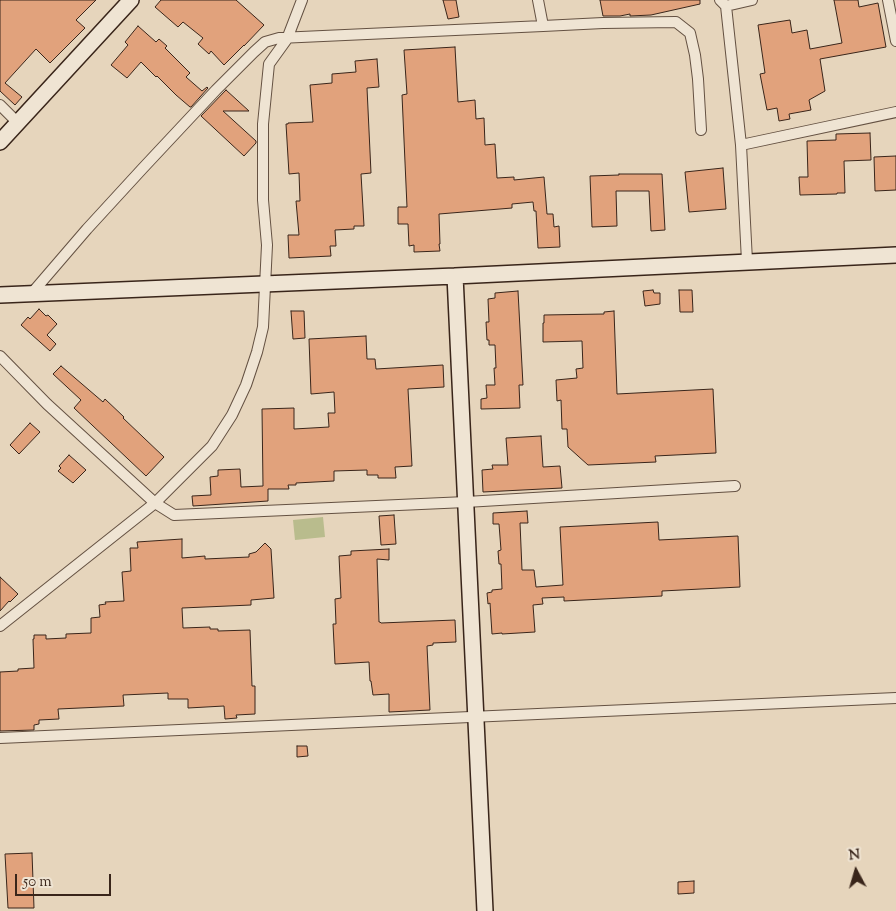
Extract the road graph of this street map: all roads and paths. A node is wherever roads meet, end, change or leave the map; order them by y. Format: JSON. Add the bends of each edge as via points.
{"nodes":[{"id":1,"x":131,"y":0,"type":"edge"},
{"id":2,"x":302,"y":0,"type":"edge"},
{"id":3,"x":538,"y":0,"type":"edge"},
{"id":4,"x":752,"y":0,"type":"edge"},
{"id":5,"x":888,"y":0,"type":"edge"},
{"id":6,"x":723,"y":3,"type":"edge"},
{"id":7,"x":542,"y":26,"type":"junction"},
{"id":8,"x":287,"y":39,"type":"junction"},
{"id":9,"x":896,"y":41,"type":"edge"},
{"id":10,"x":0,"y":105,"type":"edge"},
{"id":11,"x":896,"y":112,"type":"edge"},
{"id":12,"x":18,"y":123,"type":"junction"},
{"id":13,"x":701,"y":130,"type":"dead end"},
{"id":14,"x":0,"y":142,"type":"edge"},
{"id":15,"x":741,"y":145,"type":"junction"},
{"id":16,"x":896,"y":255,"type":"edge"},
{"id":17,"x":747,"y":261,"type":"junction"},
{"id":18,"x":455,"y":276,"type":"junction"},
{"id":19,"x":266,"y":284,"type":"junction"},
{"id":20,"x":32,"y":293,"type":"junction"},
{"id":21,"x":0,"y":295,"type":"edge"},
{"id":22,"x":0,"y":356,"type":"edge"},
{"id":23,"x":735,"y":486,"type":"dead end"},
{"id":24,"x":466,"y":502,"type":"junction"},
{"id":25,"x":155,"y":503,"type":"junction"},
{"id":26,"x":0,"y":626,"type":"edge"},
{"id":27,"x":896,"y":698,"type":"edge"},
{"id":28,"x":476,"y":716,"type":"junction"},
{"id":29,"x":0,"y":738,"type":"edge"},
{"id":30,"x":485,"y":911,"type":"edge"}],
"edges":[{"from":1,"to":12,"type":"street"},
{"from":2,"to":8,"type":"street"},
{"from":3,"to":7,"type":"street"},
{"from":4,"to":6,"type":"street"},
{"from":5,"to":9,"type":"street"},
{"from":6,"to":15,"type":"street"},
{"from":7,"to":8,"type":"street"},
{"from":7,"to":13,"type":"street","via":[[676,22],[690,33],[698,79]]},
{"from":8,"to":19,"type":"street","via":[[269,64],[263,124]]},
{"from":8,"to":20,"type":"street","via":[[265,42],[239,67],[87,229]]},
{"from":10,"to":12,"type":"street"},
{"from":11,"to":15,"type":"street"},
{"from":12,"to":14,"type":"street"},
{"from":15,"to":17,"type":"street"},
{"from":16,"to":17,"type":"street"},
{"from":17,"to":18,"type":"street"},
{"from":18,"to":19,"type":"street"},
{"from":18,"to":24,"type":"street"},
{"from":19,"to":20,"type":"street"},
{"from":19,"to":25,"type":"street","via":[[263,327],[257,352],[232,415],[212,446]]},
{"from":20,"to":21,"type":"street"},
{"from":22,"to":25,"type":"street"},
{"from":23,"to":24,"type":"street"},
{"from":24,"to":25,"type":"street","via":[[174,515]]},
{"from":24,"to":28,"type":"street"},
{"from":25,"to":26,"type":"street"},
{"from":27,"to":28,"type":"street"},
{"from":28,"to":29,"type":"street"},
{"from":28,"to":30,"type":"street"}]}
